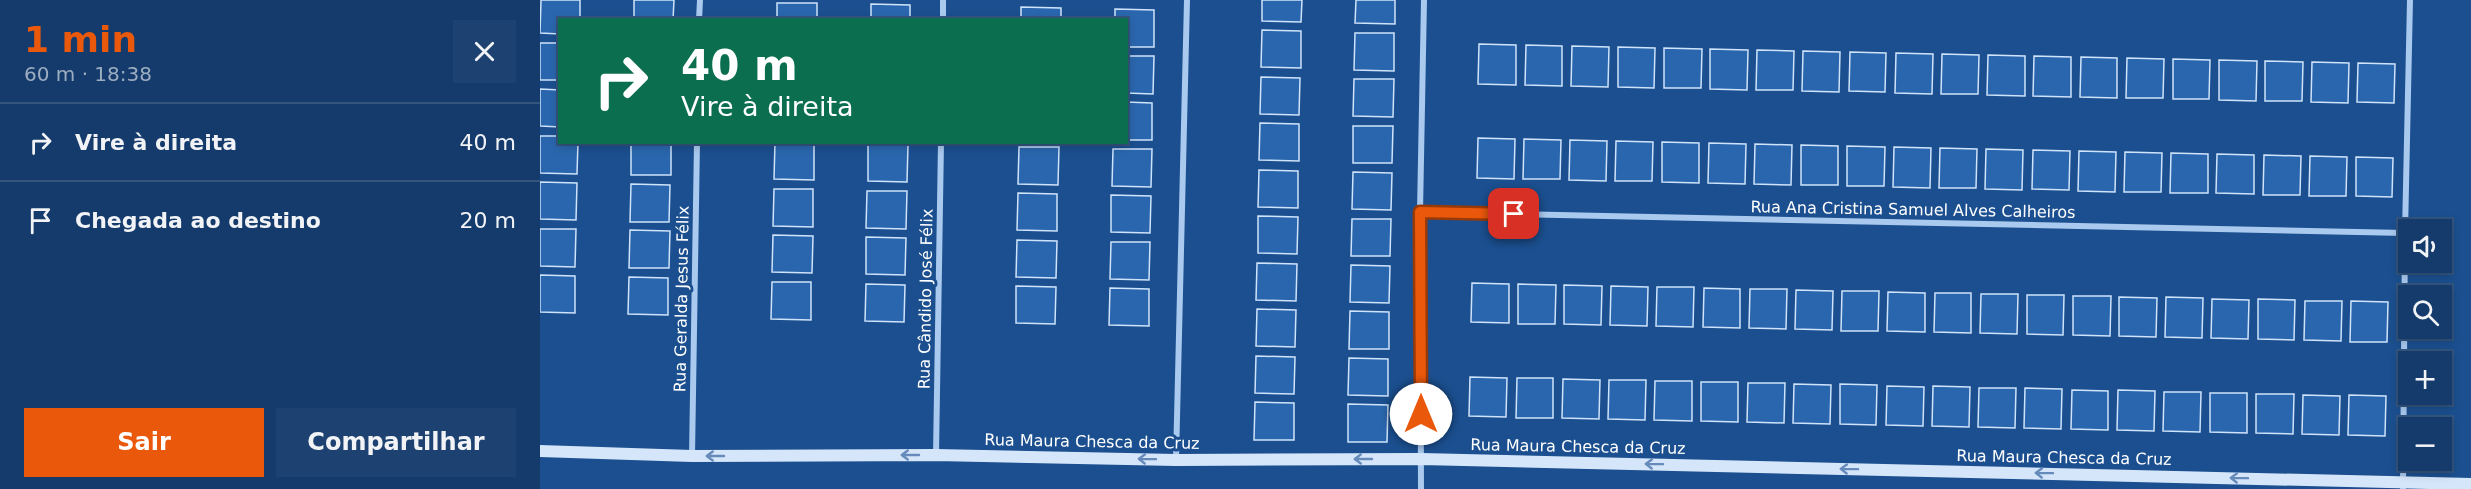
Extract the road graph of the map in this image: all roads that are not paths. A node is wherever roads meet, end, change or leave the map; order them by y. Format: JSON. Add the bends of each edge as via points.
{"nodes":[{"id":1,"x":700,"y":0,"type":"edge"},
{"id":2,"x":943,"y":0,"type":"edge"},
{"id":3,"x":1187,"y":0,"type":"edge"},
{"id":4,"x":1424,"y":0,"type":"edge"},
{"id":5,"x":2410,"y":0,"type":"edge"},
{"id":6,"x":699,"y":18,"type":"edge"},
{"id":7,"x":943,"y":18,"type":"edge"},
{"id":8,"x":698,"y":144,"type":"edge"},
{"id":9,"x":941,"y":144,"type":"edge"},
{"id":10,"x":1420,"y":212,"type":"junction"},
{"id":11,"x":2405,"y":219,"type":"edge"},
{"id":12,"x":2398,"y":233,"type":"edge"},
{"id":13,"x":2405,"y":273,"type":"edge"},
{"id":14,"x":540,"y":451,"type":"edge"},
{"id":15,"x":936,"y":455,"type":"junction"},
{"id":16,"x":692,"y":456,"type":"junction"},
{"id":17,"x":1422,"y":459,"type":"junction"},
{"id":18,"x":1176,"y":460,"type":"junction"},
{"id":19,"x":2471,"y":484,"type":"edge"},
{"id":20,"x":2403,"y":485,"type":"edge"},
{"id":21,"x":1421,"y":489,"type":"edge"}],
"edges":[{"from":1,"to":6,"type":"street"},
{"from":2,"to":7,"type":"street"},
{"from":3,"to":18,"type":"street"},
{"from":4,"to":10,"type":"street"},
{"from":5,"to":11,"type":"street"},
{"from":8,"to":16,"type":"street","name":"Rua Geralda Jesus Félix"},
{"from":9,"to":15,"type":"street","name":"Rua Cândido José Félix"},
{"from":10,"to":12,"type":"street","name":"Rua Ana Cristina Samuel Alves Calheiros"},
{"from":10,"to":17,"type":"street"},
{"from":13,"to":20,"type":"street"},
{"from":14,"to":16,"type":"street","name":"Rua Maura Chesca da Cruz"},
{"from":15,"to":16,"type":"street","name":"Rua Maura Chesca da Cruz","one_way":true},
{"from":18,"to":15,"type":"street","name":"Rua Maura Chesca da Cruz","one_way":true},
{"from":17,"to":18,"type":"street","name":"Rua Maura Chesca da Cruz","one_way":true},
{"from":20,"to":17,"type":"street","name":"Rua Maura Chesca da Cruz","one_way":true},
{"from":17,"to":21,"type":"street"},
{"from":19,"to":20,"type":"street","name":"Rua Maura Chesca da Cruz"}]}
